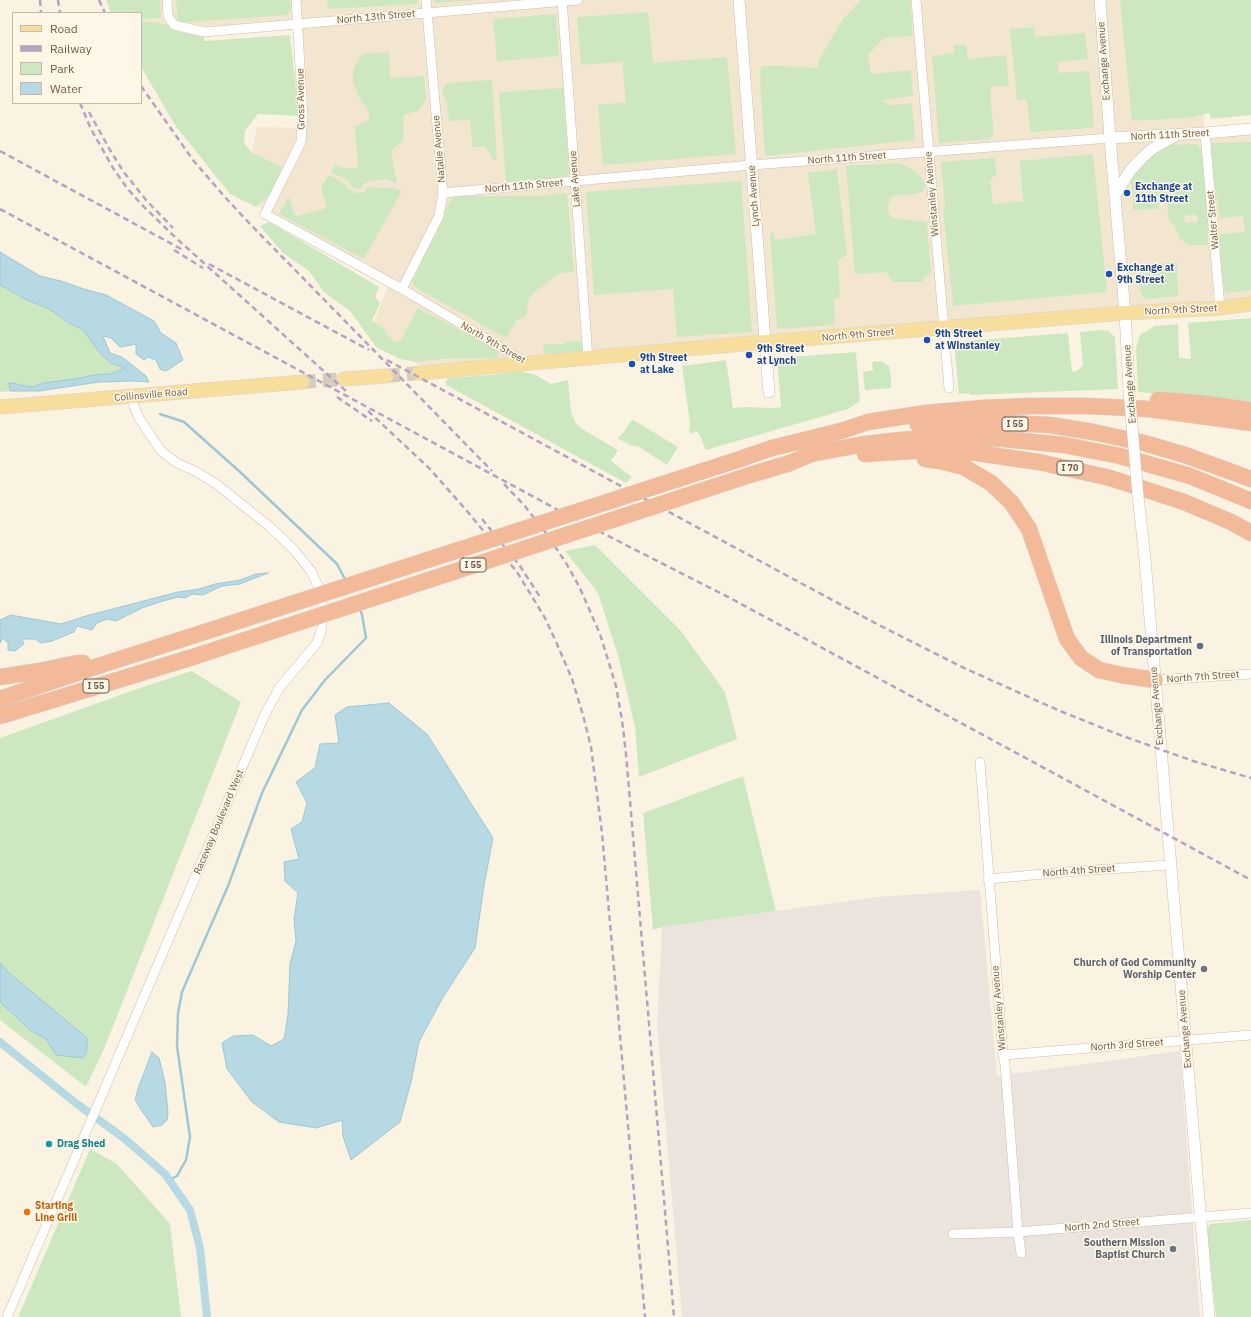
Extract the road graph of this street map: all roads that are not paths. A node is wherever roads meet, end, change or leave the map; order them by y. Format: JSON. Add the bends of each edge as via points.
{"nodes":[{"id":1,"x":167,"y":0,"type":"edge"},
{"id":2,"x":296,"y":0,"type":"edge"},
{"id":3,"x":426,"y":0,"type":"edge"},
{"id":4,"x":578,"y":0,"type":"edge"},
{"id":5,"x":739,"y":0,"type":"edge"},
{"id":6,"x":916,"y":0,"type":"edge"},
{"id":7,"x":1100,"y":0,"type":"edge"},
{"id":8,"x":562,"y":1,"type":"edge"},
{"id":9,"x":427,"y":13,"type":"junction"},
{"id":10,"x":298,"y":23,"type":"junction"},
{"id":11,"x":1251,"y":129,"type":"edge"},
{"id":12,"x":1205,"y":133,"type":"junction"},
{"id":13,"x":1177,"y":135,"type":"junction"},
{"id":14,"x":1110,"y":138,"type":"junction"},
{"id":15,"x":929,"y":151,"type":"junction"},
{"id":16,"x":752,"y":165,"type":"junction"},
{"id":17,"x":575,"y":181,"type":"junction"},
{"id":18,"x":443,"y":193,"type":"junction"},
{"id":19,"x":1115,"y":195,"type":"junction"},
{"id":20,"x":265,"y":214,"type":"joint"},
{"id":21,"x":402,"y":289,"type":"junction"},
{"id":22,"x":1251,"y":304,"type":"edge"},
{"id":23,"x":1220,"y":308,"type":"junction"},
{"id":24,"x":1125,"y":313,"type":"junction"},
{"id":25,"x":943,"y":328,"type":"junction"},
{"id":26,"x":766,"y":342,"type":"junction"},
{"id":27,"x":588,"y":359,"type":"junction"},
{"id":28,"x":527,"y":363,"type":"junction"},
{"id":29,"x":419,"y":373,"type":"tunnel mouth"},
{"id":30,"x":386,"y":376,"type":"tunnel mouth"},
{"id":31,"x":344,"y":379,"type":"tunnel mouth"},
{"id":32,"x":302,"y":382,"type":"tunnel mouth"},
{"id":33,"x":949,"y":388,"type":"dead end"},
{"id":34,"x":769,"y":392,"type":"dead end"},
{"id":35,"x":130,"y":396,"type":"junction"},
{"id":36,"x":0,"y":407,"type":"edge"},
{"id":37,"x":997,"y":407,"type":"junction"},
{"id":38,"x":1251,"y":410,"type":"edge"},
{"id":39,"x":1251,"y":423,"type":"edge"},
{"id":40,"x":841,"y":431,"type":"junction"},
{"id":41,"x":878,"y":453,"type":"junction"},
{"id":42,"x":1185,"y":455,"type":"junction"},
{"id":43,"x":1120,"y":456,"type":"junction"},
{"id":44,"x":790,"y":463,"type":"junction"},
{"id":45,"x":1251,"y":468,"type":"edge"},
{"id":46,"x":1251,"y":479,"type":"edge"},
{"id":47,"x":1251,"y":492,"type":"edge"},
{"id":48,"x":1251,"y":501,"type":"edge"},
{"id":49,"x":1251,"y":533,"type":"edge"},
{"id":50,"x":98,"y":666,"type":"junction"},
{"id":51,"x":1251,"y":674,"type":"edge"},
{"id":52,"x":0,"y":677,"type":"edge"},
{"id":53,"x":1155,"y":680,"type":"junction"},
{"id":54,"x":0,"y":699,"type":"edge"},
{"id":55,"x":0,"y":716,"type":"edge"},
{"id":56,"x":980,"y":762,"type":"dead end"},
{"id":57,"x":1170,"y":865,"type":"junction"},
{"id":58,"x":988,"y":879,"type":"junction"},
{"id":59,"x":1251,"y":1035,"type":"edge"},
{"id":60,"x":1186,"y":1040,"type":"junction"},
{"id":61,"x":1003,"y":1055,"type":"junction"},
{"id":62,"x":1251,"y":1213,"type":"edge"},
{"id":63,"x":1202,"y":1217,"type":"junction"},
{"id":64,"x":1018,"y":1232,"type":"junction"},
{"id":65,"x":953,"y":1234,"type":"dead end"},
{"id":66,"x":1021,"y":1253,"type":"dead end"},
{"id":67,"x":7,"y":1317,"type":"edge"},
{"id":68,"x":1209,"y":1317,"type":"edge"}],
"edges":[{"from":1,"to":10,"type":"street","name":"North 13th Street","via":[[168,16],[174,25],[204,32]]},
{"from":2,"to":10,"type":"street","name":"Gross Avenue"},
{"from":3,"to":9,"type":"street","name":"Natalie Avenue"},
{"from":4,"to":8,"type":"street","name":"North 13th Street"},
{"from":5,"to":16,"type":"street","name":"Lynch Avenue"},
{"from":6,"to":15,"type":"street","name":"Winstanley Avenue"},
{"from":7,"to":14,"type":"street","name":"Exchange Avenue"},
{"from":8,"to":9,"type":"street","name":"North 13th Street"},
{"from":8,"to":17,"type":"street","name":"Lake Avenue"},
{"from":9,"to":10,"type":"street","name":"North 13th Street"},
{"from":9,"to":18,"type":"street","name":"Natalie Avenue"},
{"from":10,"to":20,"type":"street","name":"Gross Avenue","via":[[303,116],[301,142]]},
{"from":11,"to":12,"type":"street","name":"North 11th Street"},
{"from":12,"to":13,"type":"street","name":"North 11th Street"},
{"from":12,"to":23,"type":"street","name":"Walter Street"},
{"from":13,"to":14,"type":"street","name":"North 11th Street"},
{"from":13,"to":19,"type":"street","via":[[1143,156]]},
{"from":14,"to":15,"type":"street","name":"North 11th Street"},
{"from":14,"to":19,"type":"street","name":"Exchange Avenue"},
{"from":15,"to":16,"type":"street","name":"North 11th Street"},
{"from":15,"to":25,"type":"street","name":"Winstanley Avenue"},
{"from":16,"to":17,"type":"street","name":"North 11th Street"},
{"from":16,"to":26,"type":"street","name":"Lynch Avenue"},
{"from":17,"to":18,"type":"street","name":"North 11th Street"},
{"from":17,"to":27,"type":"street","name":"Lake Avenue"},
{"from":18,"to":21,"type":"street","name":"Natalie Avenue","via":[[439,216]]},
{"from":19,"to":24,"type":"street","name":"Exchange Avenue"},
{"from":20,"to":21,"type":"street","name":"North 9th Street"},
{"from":21,"to":28,"type":"street","name":"North 9th Street"},
{"from":22,"to":23,"type":"main road","name":"North 9th Street"},
{"from":23,"to":24,"type":"main road","name":"North 9th Street"},
{"from":24,"to":25,"type":"main road","name":"North 9th Street"},
{"from":24,"to":53,"type":"street","name":"Exchange Avenue","bridge":true},
{"from":25,"to":26,"type":"main road","name":"North 9th Street"},
{"from":25,"to":33,"type":"street","name":"Winstanley Avenue"},
{"from":26,"to":27,"type":"main road","name":"North 9th Street"},
{"from":26,"to":34,"type":"street","name":"Lynch Avenue"},
{"from":27,"to":28,"type":"main road","name":"North 9th Street"},
{"from":28,"to":29,"type":"main road"},
{"from":30,"to":31,"type":"main road"},
{"from":32,"to":35,"type":"main road","name":"Collinsville Road"},
{"from":35,"to":36,"type":"main road","name":"Collinsville Road"},
{"from":35,"to":67,"type":"street","name":"Raceway Boulevard West","via":[[138,418],[161,451],[177,463],[215,483],[269,526],[294,550],[311,571],[318,586],[323,608],[322,628],[317,643],[280,687],[265,714]]},
{"from":37,"to":38,"type":"highway","via":[[1024,398],[1104,397],[1199,403]]},
{"from":37,"to":39,"type":"highway","via":[[1088,406],[1141,409]]},
{"from":37,"to":40,"type":"highway","via":[[897,417],[868,422]]},
{"from":40,"to":42,"type":"highway","number":"I 55","via":[[869,431],[931,423],[1050,425],[1144,443]]},
{"from":40,"to":50,"type":"highway","number":"I 55","bridge":true,"via":[[772,448]]},
{"from":41,"to":44,"type":"highway","number":"I 70","via":[[814,463]]},
{"from":41,"to":49,"type":"highway","number":"I 70","via":[[927,450],[977,452],[1039,462],[1110,478],[1184,502]]},
{"from":41,"to":53,"type":"highway","via":[[889,458],[940,461],[964,467],[991,483],[1011,502],[1029,529],[1068,638],[1081,658],[1100,670]]},
{"from":42,"to":45,"type":"highway","via":[[1202,455]]},
{"from":42,"to":46,"type":"highway","number":"I 55"},
{"from":43,"to":44,"type":"highway","number":"I 55","via":[[1036,441],[934,437],[877,442],[823,451]]},
{"from":43,"to":47,"type":"highway","via":[[1158,460]]},
{"from":43,"to":48,"type":"highway","number":"I 55","via":[[1183,474]]},
{"from":44,"to":55,"type":"highway","number":"I 55","bridge":true,"via":[[193,657]]},
{"from":50,"to":52,"type":"highway","via":[[77,663]]},
{"from":50,"to":54,"type":"highway","number":"I 55"},
{"from":51,"to":53,"type":"street","name":"North 7th Street"},
{"from":53,"to":57,"type":"street","name":"Exchange Avenue"},
{"from":56,"to":58,"type":"street","name":"Winstanley Avenue"},
{"from":57,"to":58,"type":"street","name":"North 4th Street"},
{"from":57,"to":60,"type":"street","name":"Exchange Avenue"},
{"from":58,"to":61,"type":"street","name":"Winstanley Avenue"},
{"from":59,"to":60,"type":"street","name":"North 3rd Street"},
{"from":60,"to":61,"type":"street","name":"North 3rd Street"},
{"from":60,"to":63,"type":"street","name":"Exchange Avenue"},
{"from":61,"to":64,"type":"street","name":"Winstanley Avenue"},
{"from":62,"to":63,"type":"street","name":"North 2nd Street"},
{"from":63,"to":64,"type":"street","name":"North 2nd Street"},
{"from":63,"to":68,"type":"street","name":"Exchange Avenue"},
{"from":64,"to":65,"type":"street","name":"North 2nd Street"},
{"from":64,"to":66,"type":"street","name":"Winstanley Avenue"}]}
